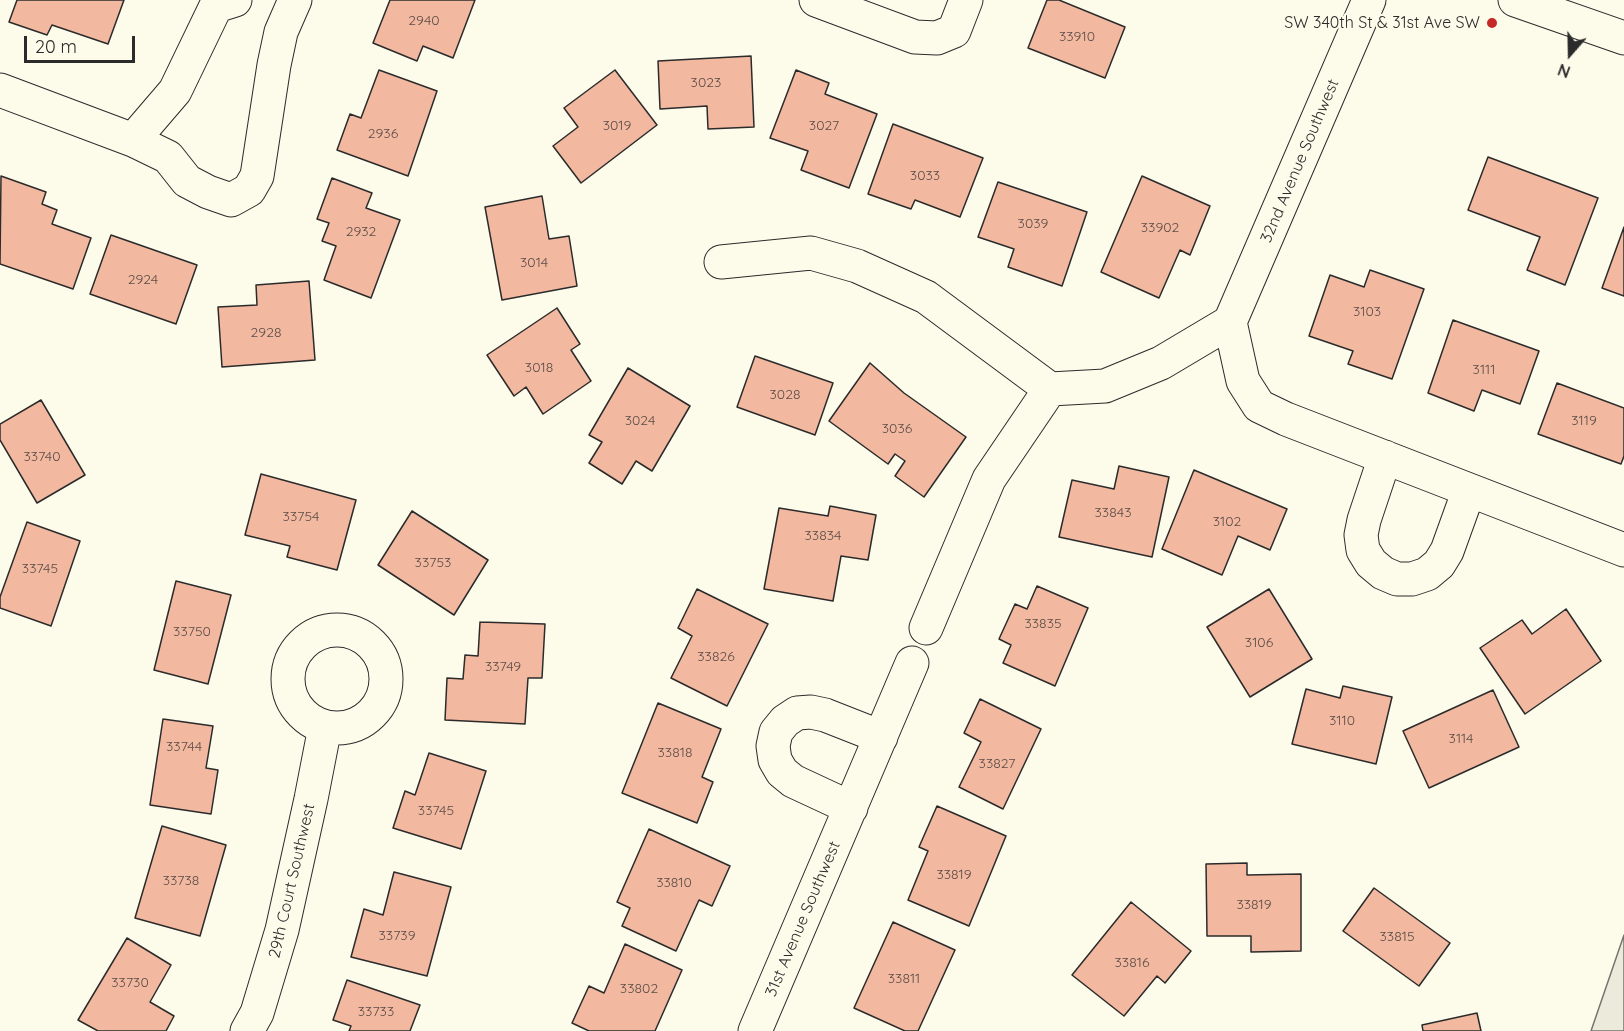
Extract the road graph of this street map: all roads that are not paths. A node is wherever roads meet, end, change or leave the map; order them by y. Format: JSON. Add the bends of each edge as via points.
{"nodes":[{"id":1,"x":235,"y":0,"type":"edge"},
{"id":2,"x":295,"y":0,"type":"edge"},
{"id":3,"x":816,"y":0,"type":"edge"},
{"id":4,"x":966,"y":0,"type":"edge"},
{"id":5,"x":1369,"y":0,"type":"edge"},
{"id":6,"x":1515,"y":0,"type":"edge"},
{"id":7,"x":1624,"y":38,"type":"edge"},
{"id":8,"x":0,"y":90,"type":"edge"},
{"id":9,"x":133,"y":140,"type":"junction"},
{"id":10,"x":721,"y":262,"type":"dead end"},
{"id":11,"x":1230,"y":322,"type":"junction"},
{"id":12,"x":1050,"y":389,"type":"junction"},
{"id":13,"x":1385,"y":458,"type":"junction"},
{"id":14,"x":1469,"y":490,"type":"junction"},
{"id":15,"x":1624,"y":550,"type":"edge"},
{"id":16,"x":926,"y":628,"type":"dead end"},
{"id":17,"x":912,"y":663,"type":"dead end"},
{"id":18,"x":325,"y":727,"type":"dead end"},
{"id":19,"x":881,"y":737,"type":"junction"},
{"id":20,"x":851,"y":808,"type":"junction"},
{"id":21,"x":247,"y":1031,"type":"edge"},
{"id":22,"x":755,"y":1031,"type":"edge"}],
"edges":[{"from":1,"to":9,"type":"street","via":[[216,6],[175,91]]},
{"from":2,"to":9,"type":"street","via":[[281,32],[257,176],[249,190],[231,200],[208,192],[187,181],[168,157]]},
{"from":3,"to":4,"type":"street","via":[[915,37],[937,38],[954,31]]},
{"from":5,"to":11,"type":"street","name":"32nd Avenue Southwest"},
{"from":6,"to":7,"type":"street"},
{"from":8,"to":9,"type":"street"},
{"from":10,"to":12,"type":"street","via":[[811,253],[857,266],[926,297]]},
{"from":11,"to":12,"type":"street","via":[[1161,363],[1106,386]]},
{"from":11,"to":13,"type":"street","via":[[1243,381],[1259,406]]},
{"from":12,"to":16,"type":"street","via":[[989,479]]},
{"from":13,"to":14,"type":"street"},
{"from":13,"to":14,"type":"street","via":[[1361,535],[1363,550],[1371,563],[1397,579],[1427,574],[1439,564]]},
{"from":14,"to":15,"type":"street"},
{"from":17,"to":19,"type":"street","name":"31st Avenue Southwest"},
{"from":18,"to":21,"type":"street","name":"29th Court Southwest","via":[[282,930],[257,1012]]},
{"from":19,"to":20,"type":"street","name":"31st Avenue Southwest"},
{"from":19,"to":20,"type":"street","via":[[811,712],[797,713],[776,732],[772,746],[782,772]]},
{"from":20,"to":22,"type":"street","name":"31st Avenue Southwest"}]}
